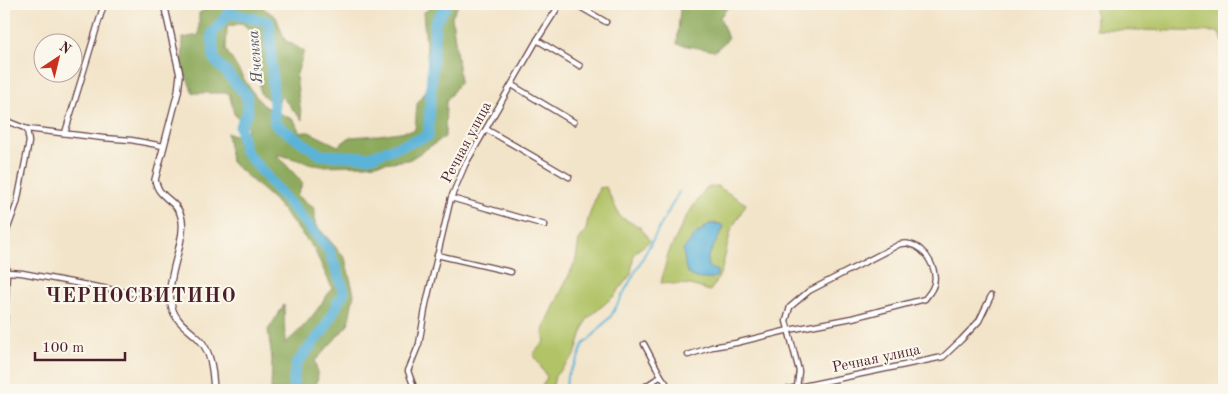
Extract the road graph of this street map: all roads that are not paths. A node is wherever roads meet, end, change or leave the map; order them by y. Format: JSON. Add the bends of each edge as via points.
{"nodes":[{"id":1,"x":104,"y":4,"type":"edge"},
{"id":2,"x":164,"y":4,"type":"edge"},
{"id":3,"x":560,"y":4,"type":"edge"},
{"id":4,"x":575,"y":4,"type":"edge"},
{"id":5,"x":606,"y":22,"type":"dead end"},
{"id":6,"x":4,"y":23,"type":"edge"},
{"id":7,"x":4,"y":32,"type":"edge"},
{"id":8,"x":537,"y":40,"type":"junction"},
{"id":9,"x":580,"y":66,"type":"dead end"},
{"id":10,"x":512,"y":85,"type":"junction"},
{"id":11,"x":4,"y":120,"type":"edge"},
{"id":12,"x":574,"y":122,"type":"dead end"},
{"id":13,"x":27,"y":128,"type":"junction"},
{"id":14,"x":486,"y":129,"type":"junction"},
{"id":15,"x":65,"y":133,"type":"junction"},
{"id":16,"x":163,"y":146,"type":"junction"},
{"id":17,"x":569,"y":178,"type":"dead end"},
{"id":18,"x":451,"y":198,"type":"junction"},
{"id":19,"x":544,"y":225,"type":"dead end"},
{"id":20,"x":437,"y":255,"type":"junction"},
{"id":21,"x":8,"y":272,"type":"junction"},
{"id":22,"x":511,"y":272,"type":"dead end"},
{"id":23,"x":991,"y":296,"type":"dead end"},
{"id":24,"x":170,"y":299,"type":"junction"},
{"id":25,"x":789,"y":330,"type":"junction"},
{"id":26,"x":4,"y":338,"type":"edge"},
{"id":27,"x":644,"y":344,"type":"dead end"},
{"id":28,"x":688,"y":355,"type":"dead end"},
{"id":29,"x":660,"y":376,"type":"junction"},
{"id":30,"x":798,"y":387,"type":"junction"},
{"id":31,"x":214,"y":390,"type":"edge"},
{"id":32,"x":415,"y":390,"type":"edge"},
{"id":33,"x":640,"y":390,"type":"edge"},
{"id":34,"x":671,"y":390,"type":"edge"},
{"id":35,"x":784,"y":390,"type":"edge"}],
"edges":[{"from":1,"to":15,"type":"street"},
{"from":2,"to":16,"type":"street","via":[[180,75]]},
{"from":3,"to":8,"type":"street","name":"Речная улица"},
{"from":4,"to":5,"type":"street"},
{"from":6,"to":7,"type":"street"},
{"from":8,"to":9,"type":"street"},
{"from":8,"to":10,"type":"street","name":"Речная улица"},
{"from":10,"to":12,"type":"street"},
{"from":10,"to":14,"type":"street","name":"Речная улица"},
{"from":11,"to":13,"type":"street"},
{"from":13,"to":15,"type":"street"},
{"from":13,"to":21,"type":"street","via":[[29,142],[17,203],[6,234],[4,262]]},
{"from":14,"to":17,"type":"street"},
{"from":14,"to":18,"type":"street","name":"Речная улица"},
{"from":15,"to":16,"type":"street"},
{"from":16,"to":24,"type":"street","via":[[155,180],[159,190],[178,208],[182,217]]},
{"from":18,"to":19,"type":"street"},
{"from":18,"to":20,"type":"street","name":"Речная улица"},
{"from":20,"to":22,"type":"street"},
{"from":20,"to":32,"type":"street","name":"Речная улица","via":[[419,344],[408,372]]},
{"from":21,"to":24,"type":"street","via":[[130,293],[162,294]]},
{"from":21,"to":26,"type":"street"},
{"from":23,"to":30,"type":"street","name":"Речная улица","via":[[979,322],[943,357]]},
{"from":24,"to":31,"type":"street","via":[[178,319],[207,352]]},
{"from":25,"to":25,"type":"street","via":[[925,299],[934,282],[932,265],[918,248],[900,244],[809,291],[790,307],[786,322]]},
{"from":25,"to":28,"type":"street"},
{"from":25,"to":30,"type":"street"},
{"from":27,"to":29,"type":"street"},
{"from":29,"to":33,"type":"street"},
{"from":29,"to":34,"type":"street"},
{"from":30,"to":35,"type":"street","name":"Речная улица"}]}
